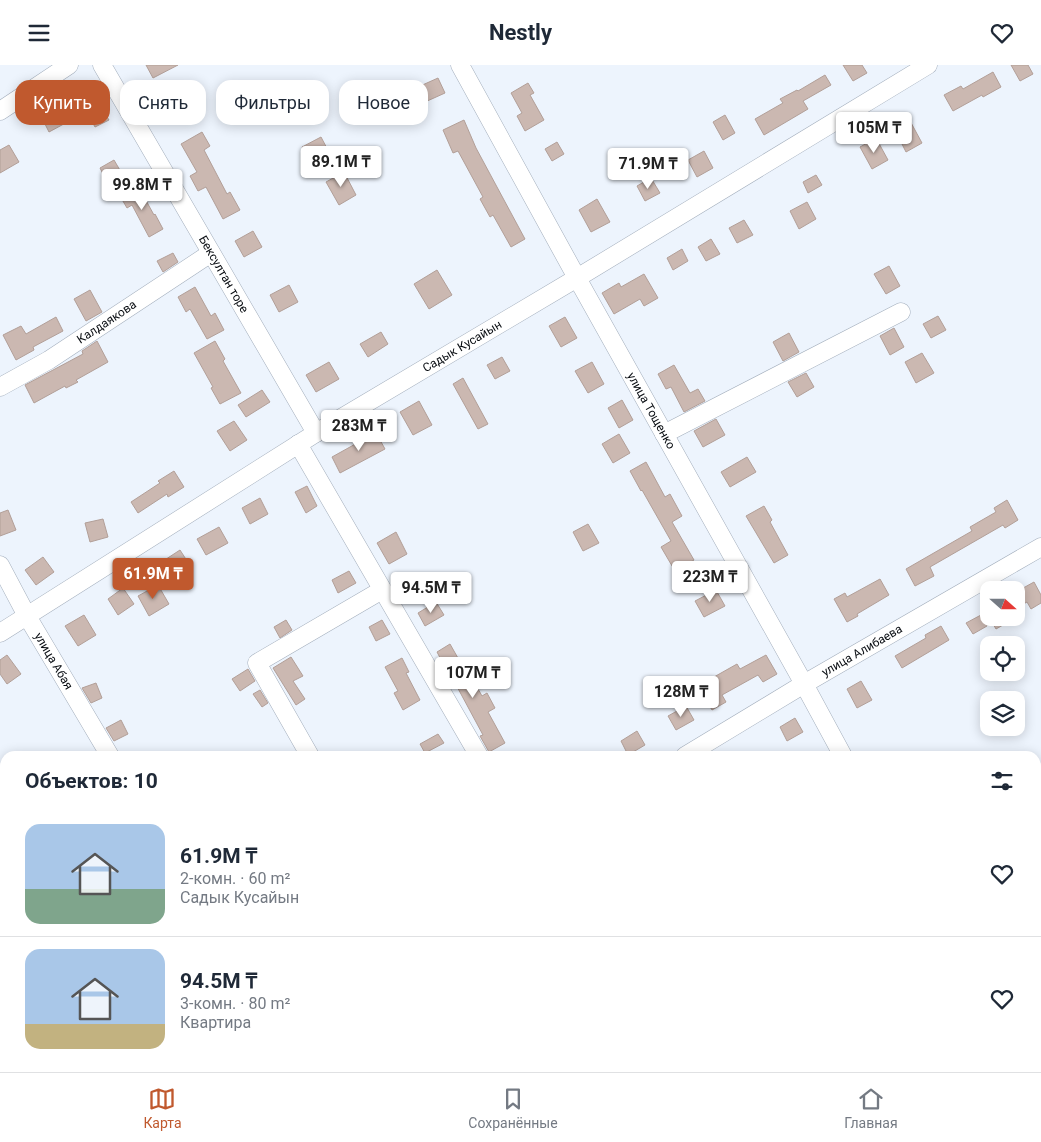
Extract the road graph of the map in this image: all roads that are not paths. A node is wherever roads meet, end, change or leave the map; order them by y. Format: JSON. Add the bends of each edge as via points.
{"nodes":[{"id":1,"x":69,"y":65,"type":"edge"},
{"id":2,"x":102,"y":65,"type":"edge"},
{"id":3,"x":460,"y":65,"type":"edge"},
{"id":4,"x":928,"y":65,"type":"edge"},
{"id":5,"x":0,"y":111,"type":"edge"},
{"id":6,"x":211,"y":253,"type":"junction"},
{"id":7,"x":577,"y":278,"type":"junction"},
{"id":8,"x":901,"y":312,"type":"dead end"},
{"id":9,"x":0,"y":387,"type":"edge"},
{"id":10,"x":316,"y":433,"type":"junction"},
{"id":11,"x":664,"y":434,"type":"junction"},
{"id":12,"x":298,"y":444,"type":"junction"},
{"id":13,"x":1041,"y":547,"type":"edge"},
{"id":14,"x":0,"y":565,"type":"edge"},
{"id":15,"x":382,"y":590,"type":"junction"},
{"id":16,"x":27,"y":616,"type":"junction"},
{"id":17,"x":0,"y":633,"type":"edge"},
{"id":18,"x":804,"y":684,"type":"junction"},
{"id":19,"x":107,"y":751,"type":"edge"},
{"id":20,"x":307,"y":751,"type":"edge"},
{"id":21,"x":475,"y":751,"type":"edge"},
{"id":22,"x":693,"y":751,"type":"edge"},
{"id":23,"x":840,"y":751,"type":"edge"}],
"edges":[{"from":1,"to":5,"type":"street"},
{"from":2,"to":6,"type":"street","name":"Бексултан торе"},
{"from":3,"to":7,"type":"street","name":"улица Тощенко"},
{"from":4,"to":7,"type":"street","name":"Садык Кусайын"},
{"from":6,"to":9,"type":"street","name":"Калдаякова","via":[[49,360]]},
{"from":6,"to":10,"type":"street","name":"Бексултан торе"},
{"from":7,"to":10,"type":"street","name":"Садык Кусайын"},
{"from":7,"to":11,"type":"street","name":"улица Тощенко"},
{"from":8,"to":11,"type":"street"},
{"from":10,"to":12,"type":"street","name":"Садык Кусайын"},
{"from":11,"to":18,"type":"street","name":"улица Тощенко"},
{"from":12,"to":15,"type":"street"},
{"from":12,"to":16,"type":"street","name":"Садык Кусайын"},
{"from":13,"to":18,"type":"street","name":"улица Алибаева"},
{"from":14,"to":16,"type":"street","name":"улица Абая"},
{"from":15,"to":20,"type":"street","via":[[257,663]]},
{"from":15,"to":21,"type":"street"},
{"from":16,"to":17,"type":"street","name":"Садык Кусайын"},
{"from":16,"to":19,"type":"street","name":"улица Абая"},
{"from":18,"to":22,"type":"street","name":"улица Алибаева"},
{"from":18,"to":23,"type":"street","name":"улица Тощенко"}]}
